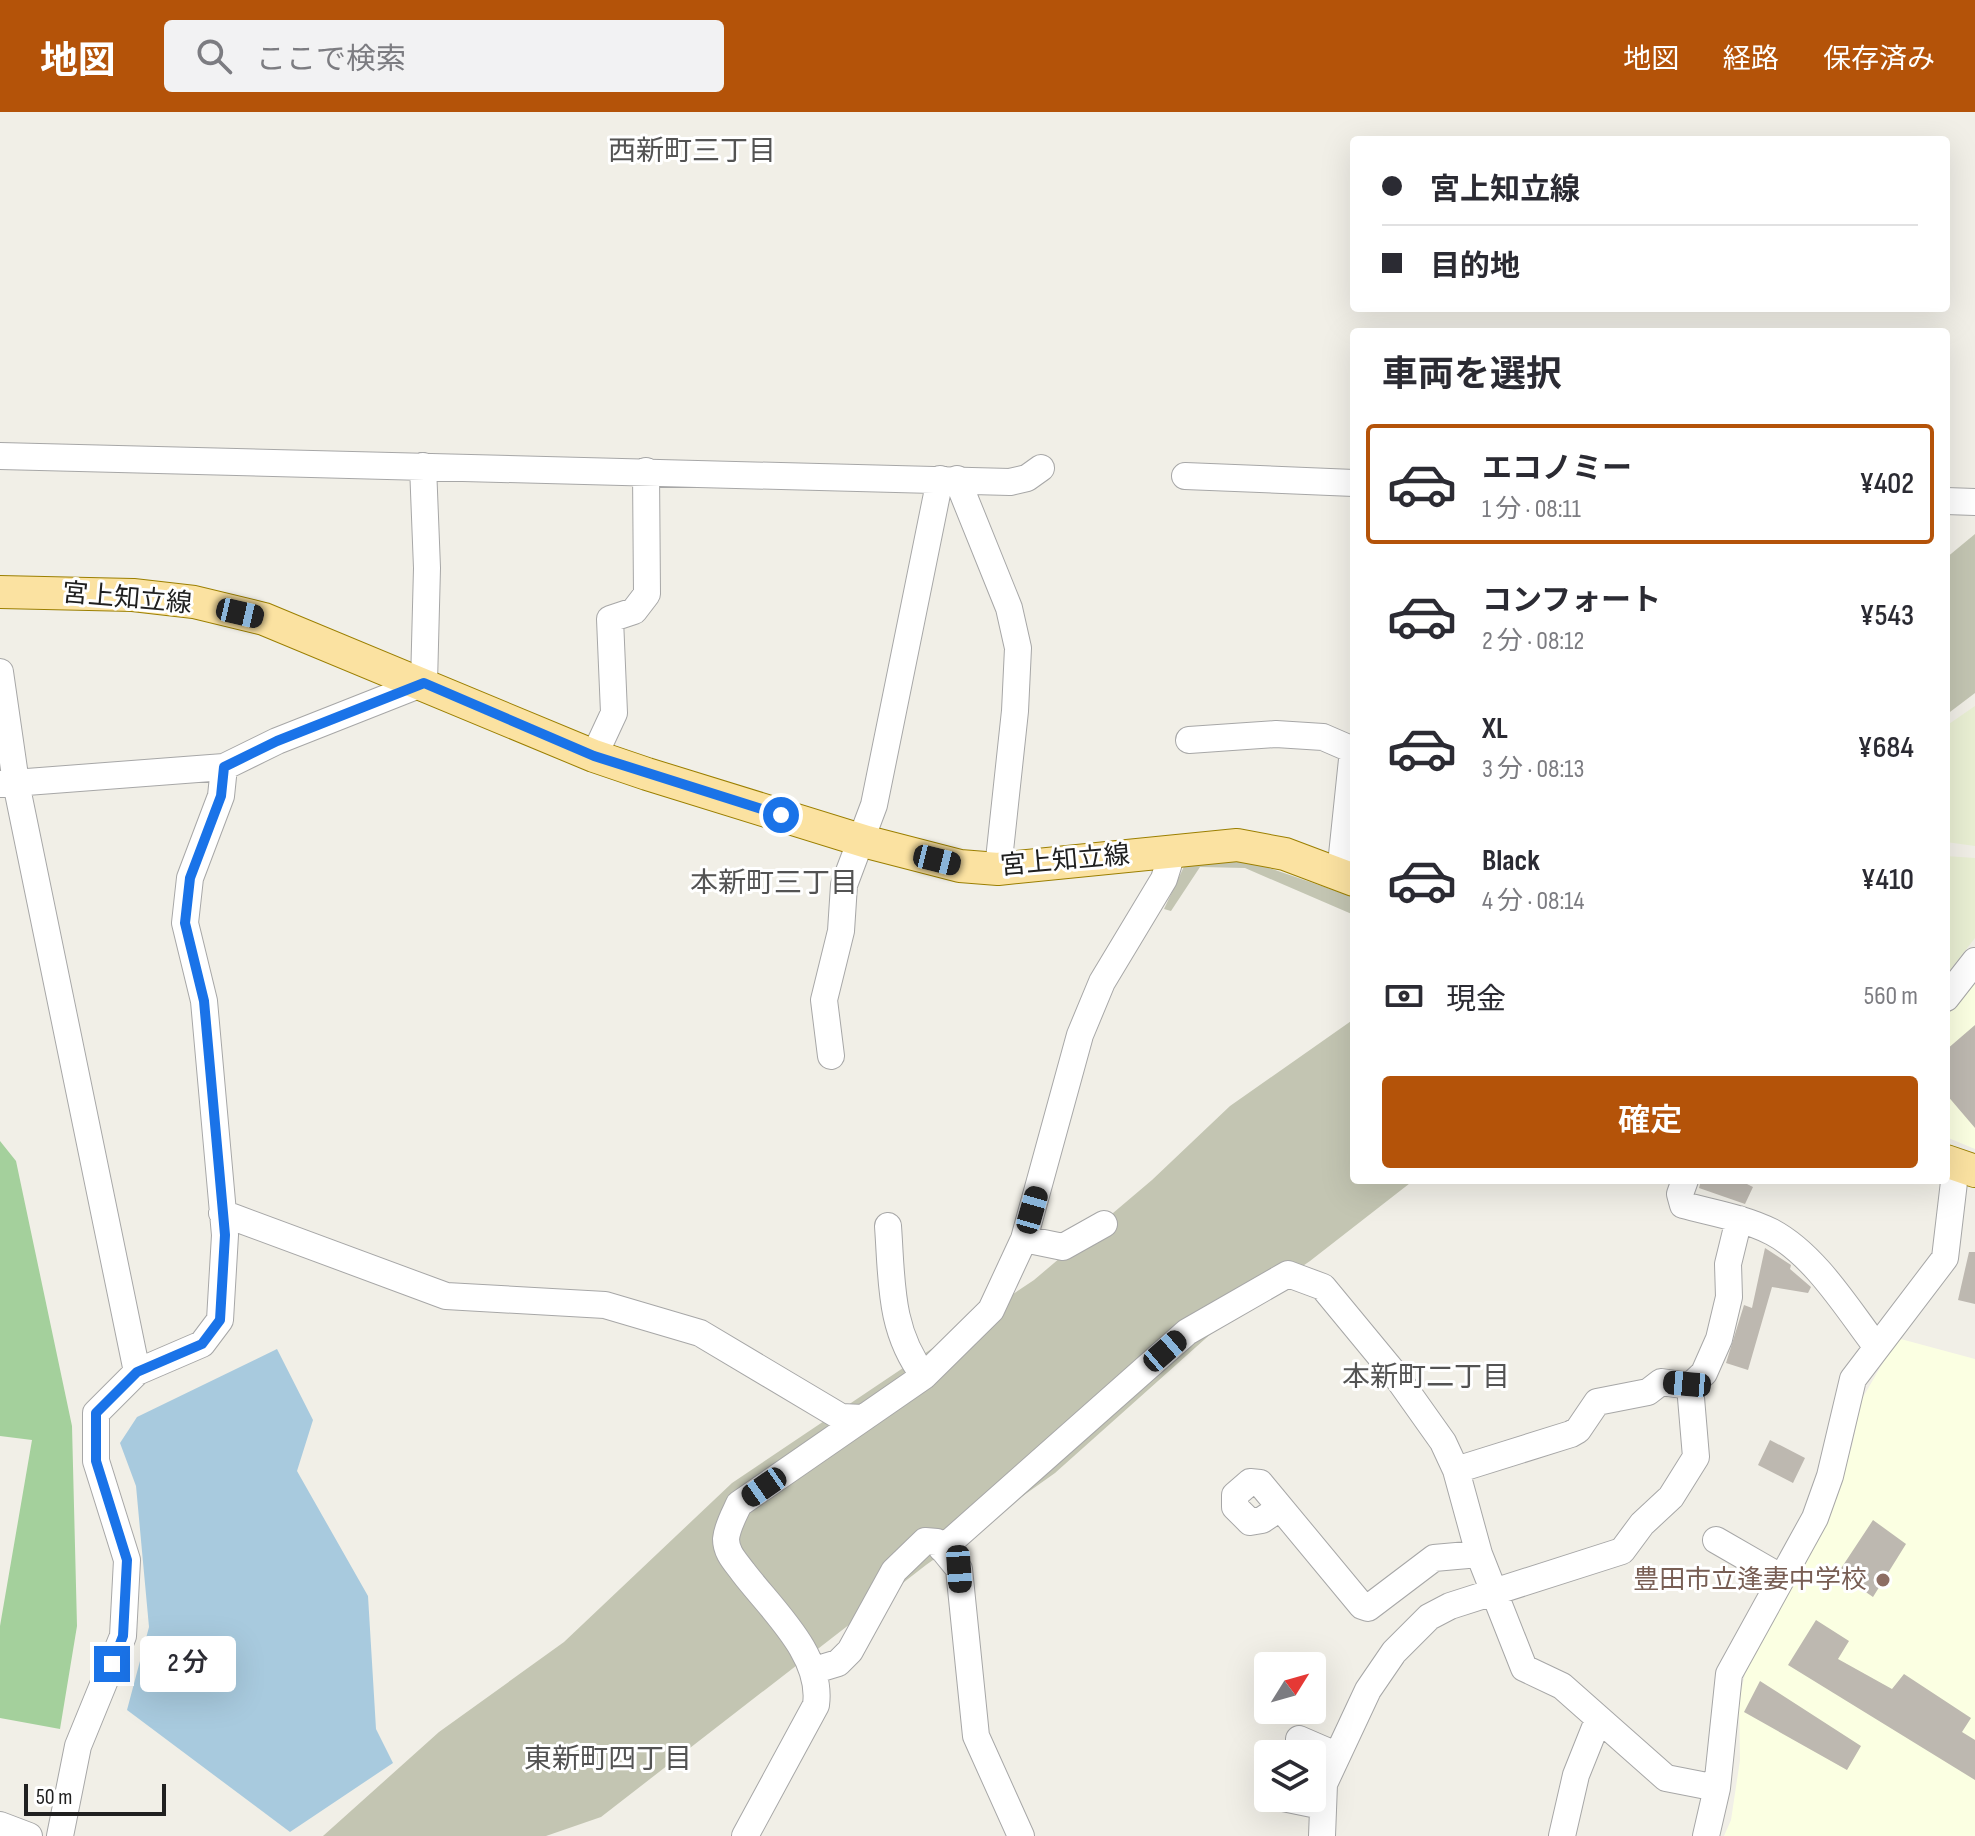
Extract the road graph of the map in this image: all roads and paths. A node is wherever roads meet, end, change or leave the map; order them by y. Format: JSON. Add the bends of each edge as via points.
{"nodes":[{"id":1,"x":0,"y":456,"type":"edge"},
{"id":2,"x":423,"y":466,"type":"junction"},
{"id":3,"x":1041,"y":468,"type":"dead end"},
{"id":4,"x":646,"y":471,"type":"junction"},
{"id":5,"x":1185,"y":476,"type":"dead end"},
{"id":6,"x":948,"y":479,"type":"junction"},
{"id":7,"x":1350,"y":483,"type":"edge"},
{"id":8,"x":1950,"y":501,"type":"edge"},
{"id":9,"x":1975,"y":502,"type":"edge"},
{"id":10,"x":0,"y":592,"type":"edge"},
{"id":11,"x":0,"y":672,"type":"edge"},
{"id":12,"x":424,"y":683,"type":"junction"},
{"id":13,"x":1189,"y":740,"type":"dead end"},
{"id":14,"x":1350,"y":749,"type":"edge"},
{"id":15,"x":594,"y":756,"type":"junction"},
{"id":16,"x":224,"y":767,"type":"junction"},
{"id":17,"x":8,"y":784,"type":"edge"},
{"id":18,"x":1350,"y":814,"type":"edge"},
{"id":19,"x":862,"y":840,"type":"junction"},
{"id":20,"x":1173,"y":850,"type":"junction"},
{"id":21,"x":998,"y":869,"type":"junction"},
{"id":22,"x":1347,"y":877,"type":"edge"},
{"id":23,"x":1975,"y":961,"type":"edge"},
{"id":24,"x":1950,"y":993,"type":"edge"},
{"id":25,"x":831,"y":1056,"type":"dead end"},
{"id":26,"x":1959,"y":1166,"type":"edge"},
{"id":27,"x":1684,"y":1184,"type":"edge"},
{"id":28,"x":222,"y":1213,"type":"junction"},
{"id":29,"x":1739,"y":1219,"type":"junction"},
{"id":30,"x":1104,"y":1224,"type":"dead end"},
{"id":31,"x":888,"y":1226,"type":"dead end"},
{"id":32,"x":1024,"y":1239,"type":"junction"},
{"id":33,"x":1876,"y":1346,"type":"junction"},
{"id":34,"x":137,"y":1372,"type":"junction"},
{"id":35,"x":924,"y":1376,"type":"junction"},
{"id":36,"x":1690,"y":1386,"type":"junction"},
{"id":37,"x":863,"y":1418,"type":"junction"},
{"id":38,"x":1456,"y":1470,"type":"junction"},
{"id":39,"x":1280,"y":1508,"type":"dead end"},
{"id":40,"x":1716,"y":1540,"type":"dead end"},
{"id":41,"x":942,"y":1549,"type":"junction"},
{"id":42,"x":1479,"y":1554,"type":"junction"},
{"id":43,"x":1782,"y":1578,"type":"junction"},
{"id":44,"x":1495,"y":1593,"type":"junction"},
{"id":45,"x":815,"y":1670,"type":"junction"},
{"id":46,"x":1598,"y":1720,"type":"junction"},
{"id":47,"x":1299,"y":1739,"type":"dead end"},
{"id":48,"x":1336,"y":1755,"type":"junction"},
{"id":49,"x":1326,"y":1779,"type":"edge"},
{"id":50,"x":1717,"y":1788,"type":"junction"},
{"id":51,"x":1322,"y":1812,"type":"edge"},
{"id":52,"x":0,"y":1825,"type":"edge"},
{"id":53,"x":29,"y":1836,"type":"edge"},
{"id":54,"x":60,"y":1836,"type":"edge"},
{"id":55,"x":745,"y":1836,"type":"edge"},
{"id":56,"x":1021,"y":1836,"type":"edge"},
{"id":57,"x":1322,"y":1836,"type":"edge"},
{"id":58,"x":1562,"y":1836,"type":"edge"},
{"id":59,"x":1706,"y":1836,"type":"edge"}],
"edges":[{"from":1,"to":2,"type":"street"},
{"from":2,"to":4,"type":"street"},
{"from":2,"to":12,"type":"street"},
{"from":3,"to":6,"type":"street","via":[[1010,482]]},
{"from":4,"to":6,"type":"street"},
{"from":4,"to":15,"type":"street","via":[[647,594],[634,611],[610,619],[614,713]]},
{"from":5,"to":7,"type":"street"},
{"from":6,"to":19,"type":"street"},
{"from":6,"to":21,"type":"street","via":[[1009,608],[1018,648]]},
{"from":8,"to":9,"type":"street"},
{"from":10,"to":12,"type":"main road","name":"宮上知立線","via":[[194,602],[264,619]]},
{"from":11,"to":17,"type":"street"},
{"from":12,"to":15,"type":"main road","name":"宮上知立線"},
{"from":12,"to":16,"type":"street"},
{"from":13,"to":14,"type":"street","via":[[1276,734],[1323,737]]},
{"from":15,"to":19,"type":"main road","name":"宮上知立線"},
{"from":16,"to":17,"type":"street"},
{"from":16,"to":28,"type":"street","via":[[221,796],[190,878],[185,923],[204,1001]]},
{"from":17,"to":34,"type":"street"},
{"from":18,"to":22,"type":"street"},
{"from":19,"to":21,"type":"main road","name":"宮上知立線","via":[[960,866]]},
{"from":19,"to":25,"type":"street","via":[[844,885],[841,931],[824,1000]]},
{"from":20,"to":21,"type":"main road","name":"宮上知立線"},
{"from":20,"to":22,"type":"main road","name":"宮上知立線","via":[[1237,845],[1285,854]]},
{"from":20,"to":32,"type":"street","via":[[1150,906],[1102,982],[1080,1035]]},
{"from":23,"to":24,"type":"street"},
{"from":26,"to":33,"type":"street","via":[[1945,1258]]},
{"from":27,"to":29,"type":"street","via":[[1683,1205]]},
{"from":28,"to":34,"type":"street","via":[[225,1279],[220,1320],[202,1344]]},
{"from":28,"to":37,"type":"street","via":[[446,1296],[605,1305],[700,1333],[841,1417]]},
{"from":29,"to":33,"type":"street","via":[[1774,1233],[1798,1251]]},
{"from":29,"to":36,"type":"street","via":[[1719,1339],[1704,1373]]},
{"from":30,"to":32,"type":"street","via":[[1063,1247]]},
{"from":31,"to":35,"type":"street","via":[[899,1334]]},
{"from":32,"to":35,"type":"street","via":[[991,1310]]},
{"from":33,"to":43,"type":"street","via":[[1853,1379],[1830,1476],[1815,1518]]},
{"from":34,"to":54,"type":"street","via":[[96,1413],[96,1461],[127,1560],[123,1636],[78,1746]]},
{"from":35,"to":37,"type":"street"},
{"from":36,"to":38,"type":"street","via":[[1661,1382],[1648,1392],[1597,1402],[1571,1434]]},
{"from":36,"to":44,"type":"street","via":[[1696,1457],[1671,1497],[1622,1551]]},
{"from":37,"to":45,"type":"street","via":[[739,1504],[728,1527],[728,1551]]},
{"from":38,"to":41,"type":"street","via":[[1443,1442],[1394,1373],[1323,1287],[1288,1274],[1187,1332]]},
{"from":38,"to":42,"type":"street"},
{"from":39,"to":42,"type":"street","via":[[1368,1608],[1434,1558]]},
{"from":40,"to":43,"type":"street"},
{"from":41,"to":45,"type":"street","via":[[937,1542],[925,1541],[894,1571],[850,1651],[838,1663]]},
{"from":41,"to":56,"type":"street","via":[[959,1569],[976,1736]]},
{"from":42,"to":44,"type":"street"},
{"from":43,"to":50,"type":"street","via":[[1729,1674]]},
{"from":44,"to":46,"type":"street","via":[[1524,1668],[1562,1686]]},
{"from":44,"to":48,"type":"street","via":[[1429,1617],[1394,1652],[1368,1690]]},
{"from":45,"to":55,"type":"street","via":[[816,1705]]},
{"from":46,"to":50,"type":"street","via":[[1666,1778]]},
{"from":46,"to":58,"type":"street","via":[[1576,1775]]},
{"from":47,"to":48,"type":"street"},
{"from":48,"to":49,"type":"street"},
{"from":50,"to":59,"type":"street"},
{"from":51,"to":57,"type":"street"},
{"from":52,"to":53,"type":"street"}]}
